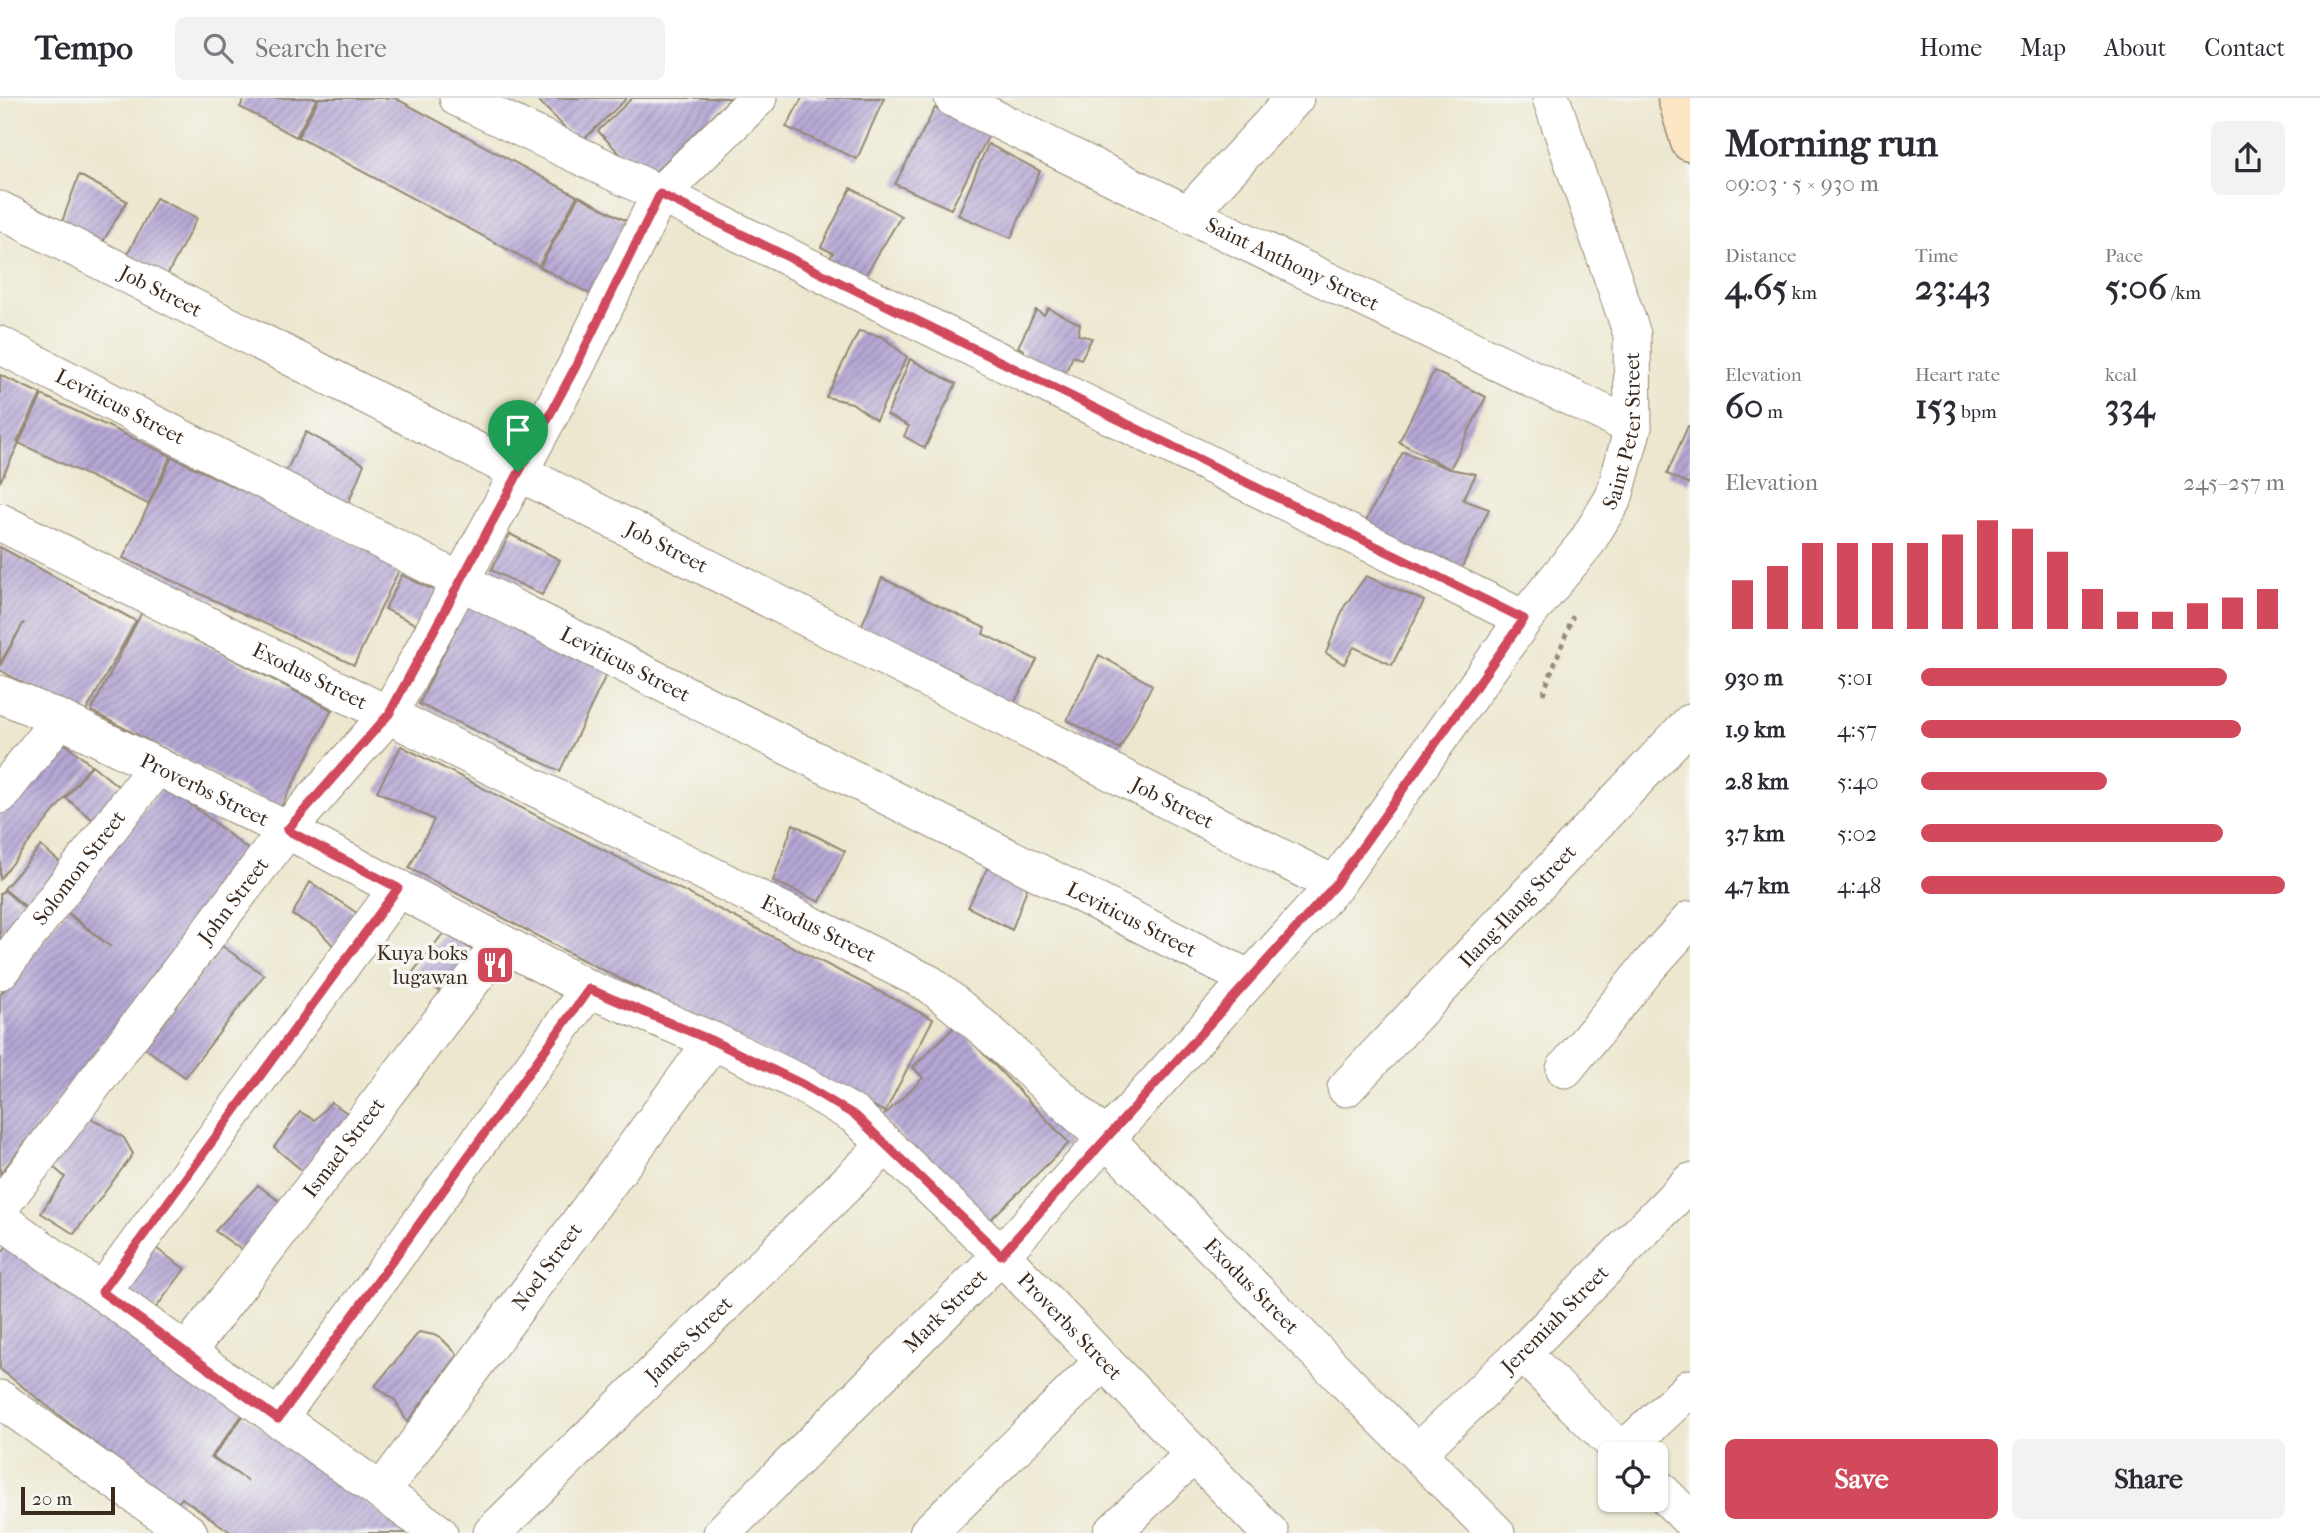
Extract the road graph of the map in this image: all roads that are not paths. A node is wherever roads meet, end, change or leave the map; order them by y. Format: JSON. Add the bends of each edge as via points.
{"nodes":[{"id":1,"x":758,"y":98,"type":"edge"},
{"id":2,"x":953,"y":98,"type":"edge"},
{"id":3,"x":1295,"y":98,"type":"edge"},
{"id":4,"x":1551,"y":98,"type":"edge"},
{"id":5,"x":1677,"y":98,"type":"edge"},
{"id":6,"x":476,"y":101,"type":"edge"},
{"id":7,"x":1690,"y":142,"type":"edge"},
{"id":8,"x":660,"y":194,"type":"junction"},
{"id":9,"x":0,"y":210,"type":"edge"},
{"id":10,"x":1188,"y":214,"type":"junction"},
{"id":11,"x":0,"y":345,"type":"edge"},
{"id":12,"x":1633,"y":426,"type":"junction"},
{"id":13,"x":518,"y":472,"type":"junction"},
{"id":14,"x":0,"y":522,"type":"edge"},
{"id":15,"x":460,"y":581,"type":"junction"},
{"id":16,"x":1524,"y":619,"type":"junction"},
{"id":17,"x":0,"y":694,"type":"edge"},
{"id":18,"x":389,"y":714,"type":"junction"},
{"id":19,"x":60,"y":719,"type":"junction"},
{"id":20,"x":1690,"y":723,"type":"edge"},
{"id":21,"x":157,"y":766,"type":"junction"},
{"id":22,"x":0,"y":795,"type":"edge"},
{"id":23,"x":287,"y":830,"type":"junction"},
{"id":24,"x":1335,"y":885,"type":"junction"},
{"id":25,"x":398,"y":888,"type":"junction"},
{"id":26,"x":1690,"y":920,"type":"edge"},
{"id":27,"x":501,"y":943,"type":"junction"},
{"id":28,"x":0,"y":971,"type":"edge"},
{"id":29,"x":1250,"y":979,"type":"junction"},
{"id":30,"x":589,"y":989,"type":"junction"},
{"id":31,"x":713,"y":1041,"type":"junction"},
{"id":32,"x":1565,"y":1069,"type":"dead end"},
{"id":33,"x":1346,"y":1088,"type":"dead end"},
{"id":34,"x":1106,"y":1139,"type":"junction"},
{"id":35,"x":886,"y":1145,"type":"junction"},
{"id":36,"x":1690,"y":1182,"type":"edge"},
{"id":37,"x":0,"y":1207,"type":"edge"},
{"id":38,"x":0,"y":1219,"type":"edge"},
{"id":39,"x":1001,"y":1255,"type":"junction"},
{"id":40,"x":102,"y":1292,"type":"junction"},
{"id":41,"x":186,"y":1353,"type":"junction"},
{"id":42,"x":1522,"y":1353,"type":"junction"},
{"id":43,"x":1104,"y":1361,"type":"junction"},
{"id":44,"x":1690,"y":1388,"type":"edge"},
{"id":45,"x":0,"y":1399,"type":"edge"},
{"id":46,"x":278,"y":1419,"type":"junction"},
{"id":47,"x":1612,"y":1442,"type":"edge"},
{"id":48,"x":1634,"y":1442,"type":"edge"},
{"id":49,"x":1417,"y":1453,"type":"junction"},
{"id":50,"x":1194,"y":1454,"type":"junction"},
{"id":51,"x":382,"y":1492,"type":"junction"},
{"id":52,"x":1668,"y":1498,"type":"edge"},
{"id":53,"x":1690,"y":1520,"type":"edge"},
{"id":54,"x":189,"y":1533,"type":"edge"},
{"id":55,"x":439,"y":1533,"type":"edge"},
{"id":56,"x":492,"y":1533,"type":"edge"},
{"id":57,"x":722,"y":1533,"type":"edge"},
{"id":58,"x":928,"y":1533,"type":"edge"},
{"id":59,"x":1112,"y":1533,"type":"edge"},
{"id":60,"x":1270,"y":1533,"type":"edge"},
{"id":61,"x":1496,"y":1533,"type":"edge"}],
"edges":[{"from":1,"to":8,"type":"street","name":"John Street"},
{"from":2,"to":10,"type":"street","name":"Saint Anthony Street"},
{"from":3,"to":10,"type":"street"},
{"from":4,"to":12,"type":"street","name":"Saint Peter Street","via":[[1632,334]]},
{"from":5,"to":7,"type":"street"},
{"from":6,"to":8,"type":"street"},
{"from":8,"to":13,"type":"street","name":"John Street"},
{"from":8,"to":16,"type":"street"},
{"from":9,"to":13,"type":"street","name":"Job Street"},
{"from":10,"to":12,"type":"street","name":"Saint Anthony Street"},
{"from":11,"to":15,"type":"street","name":"Leviticus Street"},
{"from":12,"to":16,"type":"street","name":"Saint Peter Street","via":[[1614,497],[1587,542]]},
{"from":13,"to":15,"type":"street","name":"John Street"},
{"from":13,"to":24,"type":"street","name":"Job Street"},
{"from":14,"to":18,"type":"street","name":"Exodus Street"},
{"from":15,"to":18,"type":"street","name":"John Street"},
{"from":15,"to":29,"type":"street","name":"Leviticus Street"},
{"from":16,"to":24,"type":"street","name":"Mark Street"},
{"from":17,"to":19,"type":"street","name":"Proverbs Street"},
{"from":18,"to":23,"type":"street","name":"John Street"},
{"from":18,"to":34,"type":"street","name":"Exodus Street","via":[[930,984]]},
{"from":19,"to":21,"type":"street","name":"Proverbs Street"},
{"from":19,"to":22,"type":"street"},
{"from":20,"to":33,"type":"street","name":"Ilang-Ilang Street"},
{"from":21,"to":23,"type":"street","name":"Proverbs Street"},
{"from":21,"to":28,"type":"street","name":"Solomon Street"},
{"from":23,"to":25,"type":"street","name":"Proverbs Street"},
{"from":23,"to":37,"type":"street","name":"John Street"},
{"from":24,"to":29,"type":"street","name":"Mark Street"},
{"from":25,"to":27,"type":"street","name":"Proverbs Street"},
{"from":25,"to":40,"type":"street"},
{"from":26,"to":32,"type":"street"},
{"from":27,"to":30,"type":"street","name":"Proverbs Street"},
{"from":27,"to":41,"type":"street","name":"Ismael Street"},
{"from":29,"to":34,"type":"street","name":"Mark Street"},
{"from":30,"to":31,"type":"street","name":"Proverbs Street"},
{"from":30,"to":46,"type":"street"},
{"from":31,"to":35,"type":"street","name":"Proverbs Street","via":[[856,1116]]},
{"from":31,"to":51,"type":"street","name":"Noel Street"},
{"from":34,"to":39,"type":"street","name":"Mark Street"},
{"from":34,"to":49,"type":"street","name":"Exodus Street"},
{"from":35,"to":39,"type":"street","name":"Proverbs Street"},
{"from":35,"to":56,"type":"street","name":"James Street"},
{"from":36,"to":42,"type":"street","name":"Jeremiah Street"},
{"from":38,"to":40,"type":"street"},
{"from":39,"to":43,"type":"street","name":"Proverbs Street"},
{"from":39,"to":57,"type":"street","name":"Mark Street"},
{"from":40,"to":41,"type":"street"},
{"from":41,"to":46,"type":"street"},
{"from":42,"to":47,"type":"street"},
{"from":42,"to":49,"type":"street","name":"Jeremiah Street"},
{"from":43,"to":50,"type":"street","name":"Proverbs Street"},
{"from":43,"to":58,"type":"street"},
{"from":44,"to":48,"type":"street"},
{"from":45,"to":54,"type":"street"},
{"from":46,"to":51,"type":"street"},
{"from":49,"to":61,"type":"street","name":"Exodus Street"},
{"from":50,"to":59,"type":"street"},
{"from":50,"to":60,"type":"street","name":"Proverbs Street"},
{"from":51,"to":55,"type":"street"},
{"from":52,"to":53,"type":"street"}]}
